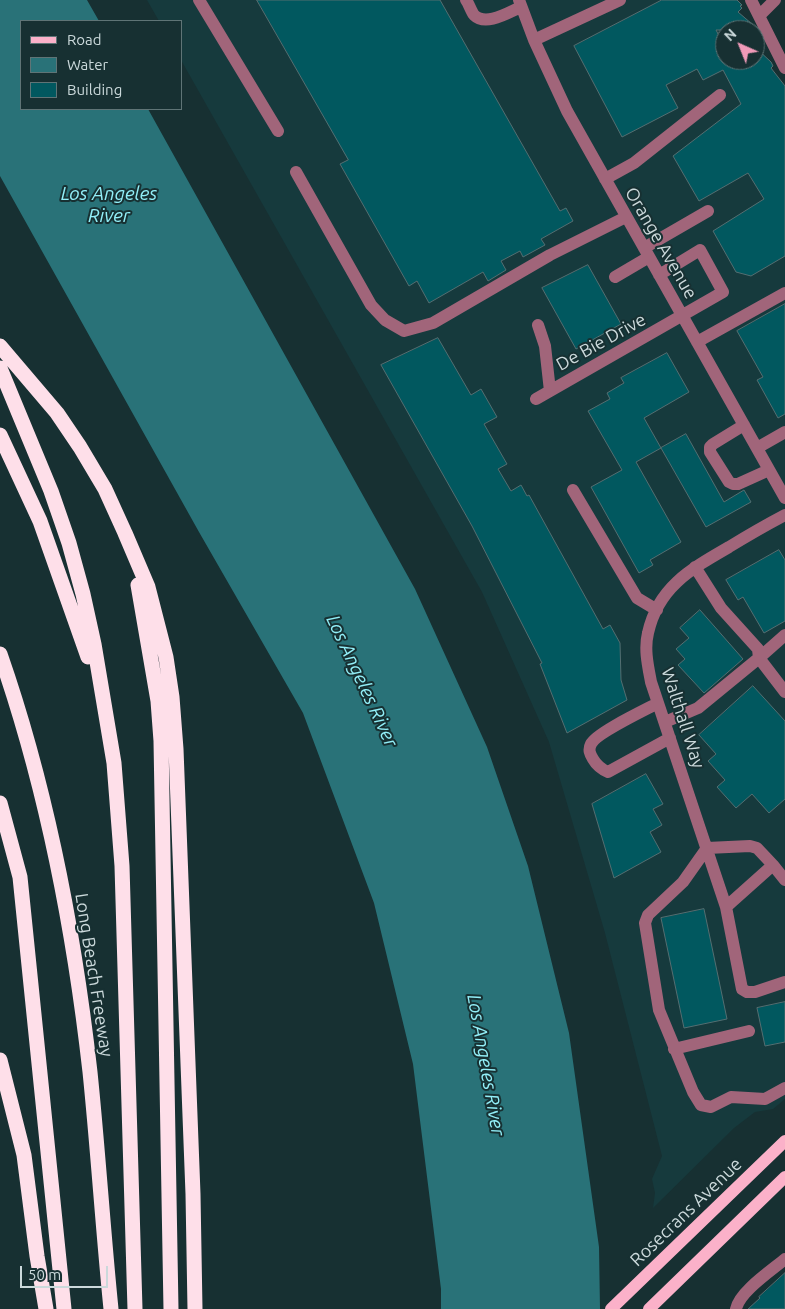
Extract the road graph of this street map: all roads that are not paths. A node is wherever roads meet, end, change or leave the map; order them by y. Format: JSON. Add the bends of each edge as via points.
{"nodes":[{"id":1,"x":199,"y":0,"type":"edge"},
{"id":2,"x":466,"y":0,"type":"edge"},
{"id":3,"x":620,"y":0,"type":"edge"},
{"id":4,"x":751,"y":0,"type":"edge"},
{"id":5,"x":775,"y":0,"type":"edge"},
{"id":6,"x":520,"y":3,"type":"edge"},
{"id":7,"x":759,"y":16,"type":"junction"},
{"id":8,"x":534,"y":40,"type":"junction"},
{"id":9,"x":785,"y":68,"type":"edge"},
{"id":10,"x":720,"y":94,"type":"dead end"},
{"id":11,"x":278,"y":131,"type":"dead end"},
{"id":12,"x":296,"y":172,"type":"dead end"},
{"id":13,"x":604,"y":179,"type":"junction"},
{"id":14,"x":708,"y":211,"type":"dead end"},
{"id":15,"x":626,"y":217,"type":"junction"},
{"id":16,"x":646,"y":252,"type":"junction"},
{"id":17,"x":659,"y":274,"type":"junction"},
{"id":18,"x":615,"y":277,"type":"dead end"},
{"id":19,"x":785,"y":293,"type":"edge"},
{"id":20,"x":683,"y":317,"type":"junction"},
{"id":21,"x":538,"y":325,"type":"dead end"},
{"id":22,"x":697,"y":342,"type":"junction"},
{"id":23,"x":0,"y":346,"type":"edge"},
{"id":24,"x":0,"y":368,"type":"edge"},
{"id":25,"x":550,"y":390,"type":"junction"},
{"id":26,"x":536,"y":399,"type":"dead end"},
{"id":27,"x":744,"y":425,"type":"junction"},
{"id":28,"x":785,"y":432,"type":"edge"},
{"id":29,"x":2,"y":438,"type":"edge"},
{"id":30,"x":757,"y":448,"type":"junction"},
{"id":31,"x":769,"y":470,"type":"junction"},
{"id":32,"x":573,"y":490,"type":"dead end"},
{"id":33,"x":785,"y":498,"type":"edge"},
{"id":34,"x":785,"y":515,"type":"edge"},
{"id":35,"x":132,"y":552,"type":"junction"},
{"id":36,"x":695,"y":566,"type":"junction"},
{"id":37,"x":657,"y":610,"type":"junction"},
{"id":38,"x":785,"y":635,"type":"edge"},
{"id":39,"x":0,"y":654,"type":"edge"},
{"id":40,"x":759,"y":658,"type":"junction"},
{"id":41,"x":785,"y":692,"type":"edge"},
{"id":42,"x":102,"y":697,"type":"junction"},
{"id":43,"x":658,"y":704,"type":"junction"},
{"id":44,"x":665,"y":722,"type":"junction"},
{"id":45,"x":670,"y":738,"type":"junction"},
{"id":46,"x":0,"y":803,"type":"edge"},
{"id":47,"x":707,"y":848,"type":"junction"},
{"id":48,"x":772,"y":865,"type":"junction"},
{"id":49,"x":785,"y":880,"type":"edge"},
{"id":50,"x":726,"y":907,"type":"junction"},
{"id":51,"x":785,"y":982,"type":"edge"},
{"id":52,"x":749,"y":1031,"type":"dead end"},
{"id":53,"x":674,"y":1049,"type":"junction"},
{"id":54,"x":0,"y":1060,"type":"edge"},
{"id":55,"x":785,"y":1088,"type":"edge"},
{"id":56,"x":785,"y":1141,"type":"edge"},
{"id":57,"x":785,"y":1177,"type":"edge"},
{"id":58,"x":785,"y":1259,"type":"edge"},
{"id":59,"x":46,"y":1309,"type":"edge"},
{"id":60,"x":64,"y":1309,"type":"edge"},
{"id":61,"x":111,"y":1309,"type":"edge"},
{"id":62,"x":136,"y":1309,"type":"edge"},
{"id":63,"x":171,"y":1309,"type":"edge"},
{"id":64,"x":195,"y":1309,"type":"edge"},
{"id":65,"x":611,"y":1309,"type":"edge"},
{"id":66,"x":649,"y":1309,"type":"edge"},
{"id":67,"x":736,"y":1309,"type":"edge"}],
"edges":[{"from":1,"to":11,"type":"street"},
{"from":2,"to":6,"type":"street","via":[[474,15],[488,19]]},
{"from":3,"to":8,"type":"street"},
{"from":4,"to":7,"type":"street"},
{"from":5,"to":7,"type":"street"},
{"from":6,"to":8,"type":"street","name":"Orange Avenue"},
{"from":7,"to":9,"type":"street"},
{"from":8,"to":13,"type":"street","name":"Orange Avenue"},
{"from":10,"to":13,"type":"street","via":[[634,163]]},
{"from":12,"to":15,"type":"street","via":[[371,305],[385,320],[404,331],[433,323],[550,255]]},
{"from":13,"to":15,"type":"street","name":"Orange Avenue"},
{"from":14,"to":16,"type":"street"},
{"from":15,"to":16,"type":"street","name":"Orange Avenue"},
{"from":16,"to":17,"type":"street","name":"Orange Avenue"},
{"from":16,"to":18,"type":"street"},
{"from":17,"to":20,"type":"street","name":"Orange Avenue"},
{"from":17,"to":20,"type":"street","name":"De Bie Drive","via":[[700,250],[723,292]]},
{"from":19,"to":22,"type":"street"},
{"from":20,"to":22,"type":"street","name":"Orange Avenue"},
{"from":20,"to":25,"type":"street","name":"De Bie Drive"},
{"from":21,"to":25,"type":"street","via":[[545,346]]},
{"from":22,"to":27,"type":"street","name":"Orange Avenue"},
{"from":23,"to":35,"type":"highway","via":[[57,413],[80,447],[105,489]]},
{"from":24,"to":42,"type":"highway","via":[[69,543],[94,644]]},
{"from":25,"to":26,"type":"street","name":"De Bie Drive"},
{"from":27,"to":30,"type":"street","name":"Orange Avenue"},
{"from":27,"to":31,"type":"street","via":[[713,444],[710,452],[733,484]]},
{"from":28,"to":30,"type":"street"},
{"from":29,"to":42,"type":"highway","via":[[40,521]]},
{"from":30,"to":31,"type":"street","name":"Orange Avenue"},
{"from":31,"to":33,"type":"street","name":"Orange Avenue"},
{"from":32,"to":37,"type":"street","via":[[637,598]]},
{"from":34,"to":36,"type":"street","name":"Walthall Way"},
{"from":35,"to":63,"type":"highway","via":[[158,701],[161,741]]},
{"from":35,"to":64,"type":"highway","via":[[148,587],[166,657],[172,697]]},
{"from":36,"to":37,"type":"street","name":"Walthall Way","via":[[675,583]]},
{"from":36,"to":40,"type":"street","via":[[721,608],[758,649]]},
{"from":37,"to":43,"type":"street","name":"Walthall Way","via":[[647,634],[646,652]]},
{"from":38,"to":40,"type":"street"},
{"from":39,"to":61,"type":"highway","name":"Long Beach Freeway","via":[[36,773],[69,925],[90,1074]]},
{"from":40,"to":41,"type":"street"},
{"from":40,"to":44,"type":"street","via":[[698,708]]},
{"from":42,"to":62,"type":"highway","via":[[114,763],[122,866]]},
{"from":43,"to":44,"type":"street","name":"Walthall Way"},
{"from":43,"to":45,"type":"street","via":[[601,734],[591,742],[589,752],[597,765],[608,772]]},
{"from":44,"to":45,"type":"street","name":"Walthall Way"},
{"from":45,"to":47,"type":"street","name":"Walthall Way"},
{"from":46,"to":60,"type":"highway","via":[[20,877]]},
{"from":47,"to":48,"type":"street","via":[[750,846],[757,848]]},
{"from":47,"to":50,"type":"street","name":"Walthall Way"},
{"from":47,"to":53,"type":"street","via":[[683,882],[648,915],[645,923],[659,1010]]},
{"from":48,"to":49,"type":"street"},
{"from":48,"to":50,"type":"street"},
{"from":50,"to":51,"type":"street","name":"Walthall Way","via":[[742,988],[746,992],[755,992]]},
{"from":52,"to":53,"type":"street"},
{"from":53,"to":55,"type":"street","via":[[700,1105],[711,1107],[731,1097],[765,1099]]},
{"from":54,"to":59,"type":"highway","via":[[24,1155]]},
{"from":56,"to":65,"type":"main road","name":"Rosecrans Avenue"},
{"from":57,"to":66,"type":"main road"},
{"from":58,"to":67,"type":"street","via":[[743,1295]]}]}
